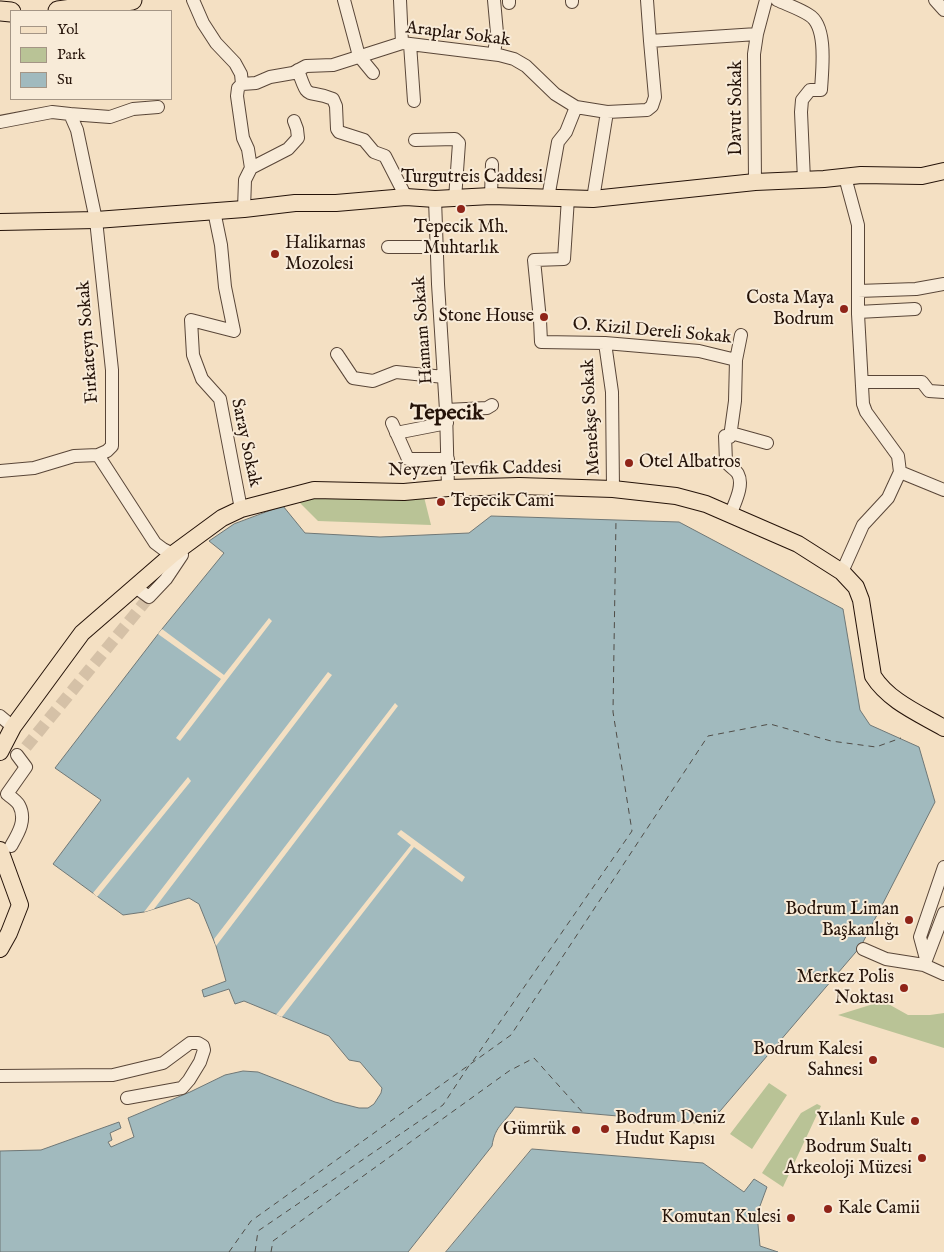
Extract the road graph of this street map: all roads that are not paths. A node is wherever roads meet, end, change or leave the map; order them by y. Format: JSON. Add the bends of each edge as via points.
{"nodes":[{"id":1,"x":132,"y":0,"type":"edge"},
{"id":2,"x":193,"y":0,"type":"edge"},
{"id":3,"x":344,"y":0,"type":"edge"},
{"id":4,"x":400,"y":0,"type":"edge"},
{"id":5,"x":494,"y":0,"type":"edge"},
{"id":6,"x":647,"y":0,"type":"edge"},
{"id":7,"x":766,"y":0,"type":"edge"},
{"id":8,"x":777,"y":0,"type":"edge"},
{"id":9,"x":935,"y":0,"type":"edge"},
{"id":10,"x":65,"y":10,"type":"edge"},
{"id":11,"x":944,"y":10,"type":"edge"},
{"id":12,"x":757,"y":34,"type":"junction"},
{"id":13,"x":650,"y":41,"type":"junction"},
{"id":14,"x":406,"y":44,"type":"junction"},
{"id":15,"x":494,"y":54,"type":"junction"},
{"id":16,"x":359,"y":56,"type":"junction"},
{"id":17,"x":298,"y":70,"type":"junction"},
{"id":18,"x":372,"y":72,"type":"dead end"},
{"id":19,"x":242,"y":84,"type":"junction"},
{"id":20,"x":414,"y":101,"type":"dead end"},
{"id":21,"x":158,"y":107,"type":"dead end"},
{"id":22,"x":576,"y":107,"type":"junction"},
{"id":23,"x":607,"y":112,"type":"junction"},
{"id":24,"x":70,"y":114,"type":"junction"},
{"id":25,"x":294,"y":121,"type":"dead end"},
{"id":26,"x":0,"y":122,"type":"edge"},
{"id":27,"x":415,"y":140,"type":"dead end"},
{"id":28,"x":492,"y":164,"type":"dead end"},
{"id":29,"x":251,"y":168,"type":"junction"},
{"id":30,"x":944,"y":171,"type":"edge"},
{"id":31,"x":845,"y":177,"type":"junction"},
{"id":32,"x":804,"y":180,"type":"junction"},
{"id":33,"x":755,"y":182,"type":"junction"},
{"id":34,"x":491,"y":196,"type":"junction"},
{"id":35,"x":406,"y":197,"type":"junction"},
{"id":36,"x":548,"y":198,"type":"junction"},
{"id":37,"x":568,"y":198,"type":"junction"},
{"id":38,"x":435,"y":199,"type":"junction"},
{"id":39,"x":455,"y":199,"type":"junction"},
{"id":40,"x":593,"y":200,"type":"junction"},
{"id":41,"x":244,"y":209,"type":"junction"},
{"id":42,"x":214,"y":211,"type":"junction"},
{"id":43,"x":96,"y":220,"type":"junction"},
{"id":44,"x":0,"y":222,"type":"edge"},
{"id":45,"x":388,"y":247,"type":"dead end"},
{"id":46,"x":436,"y":247,"type":"junction"},
{"id":47,"x":944,"y":284,"type":"edge"},
{"id":48,"x":858,"y":291,"type":"junction"},
{"id":49,"x":915,"y":309,"type":"dead end"},
{"id":50,"x":858,"y":312,"type":"junction"},
{"id":51,"x":741,"y":334,"type":"dead end"},
{"id":52,"x":605,"y":343,"type":"junction"},
{"id":53,"x":337,"y":354,"type":"dead end"},
{"id":54,"x":736,"y":360,"type":"junction"},
{"id":55,"x":444,"y":377,"type":"junction"},
{"id":56,"x":862,"y":382,"type":"junction"},
{"id":57,"x":944,"y":392,"type":"edge"},
{"id":58,"x":492,"y":405,"type":"dead end"},
{"id":59,"x":446,"y":410,"type":"junction"},
{"id":60,"x":447,"y":423,"type":"junction"},
{"id":61,"x":731,"y":433,"type":"junction"},
{"id":62,"x":767,"y":442,"type":"dead end"},
{"id":63,"x":98,"y":455,"type":"junction"},
{"id":64,"x":448,"y":459,"type":"junction"},
{"id":65,"x":0,"y":471,"type":"edge"},
{"id":66,"x":900,"y":472,"type":"junction"},
{"id":67,"x":448,"y":488,"type":"junction"},
{"id":68,"x":613,"y":490,"type":"junction"},
{"id":69,"x":944,"y":490,"type":"edge"},
{"id":70,"x":241,"y":509,"type":"junction"},
{"id":71,"x":731,"y":513,"type":"junction"},
{"id":72,"x":178,"y":554,"type":"junction"},
{"id":73,"x":842,"y":572,"type":"junction"},
{"id":74,"x":138,"y":589,"type":"dead end"},
{"id":75,"x":6,"y":722,"type":"edge"},
{"id":76,"x":944,"y":728,"type":"edge"},
{"id":77,"x":12,"y":750,"type":"edge"},
{"id":78,"x":6,"y":848,"type":"edge"},
{"id":79,"x":944,"y":867,"type":"edge"},
{"id":80,"x":944,"y":914,"type":"edge"},
{"id":81,"x":4,"y":933,"type":"edge"},
{"id":82,"x":863,"y":949,"type":"dead end"},
{"id":83,"x":0,"y":950,"type":"edge"},
{"id":84,"x":925,"y":962,"type":"junction"},
{"id":85,"x":944,"y":974,"type":"edge"},
{"id":86,"x":0,"y":1076,"type":"edge"},
{"id":87,"x":127,"y":1098,"type":"dead end"}],
"edges":[{"from":1,"to":10,"type":"highway"},
{"from":2,"to":19,"type":"street","via":[[203,23],[241,74]]},
{"from":3,"to":16,"type":"street"},
{"from":4,"to":14,"type":"street"},
{"from":5,"to":15,"type":"street","via":[[497,33]]},
{"from":6,"to":13,"type":"street"},
{"from":7,"to":12,"type":"street","name":"Davut Sokak"},
{"from":8,"to":32,"type":"street","via":[[811,16],[823,44],[821,90],[810,90],[802,100]]},
{"from":9,"to":11,"type":"street"},
{"from":12,"to":13,"type":"street"},
{"from":12,"to":33,"type":"street","name":"Davut Sokak","via":[[754,54]]},
{"from":13,"to":23,"type":"street","name":"Araplar Sokak","via":[[652,106],[647,110]]},
{"from":14,"to":15,"type":"street","name":"Araplar Sokak"},
{"from":14,"to":16,"type":"street","name":"Araplar Sokak"},
{"from":14,"to":20,"type":"street"},
{"from":15,"to":22,"type":"street","name":"Araplar Sokak","via":[[526,66],[555,94]]},
{"from":16,"to":17,"type":"street","name":"Araplar Sokak","via":[[333,65],[306,66]]},
{"from":16,"to":18,"type":"street"},
{"from":17,"to":19,"type":"street","name":"Araplar Sokak"},
{"from":17,"to":35,"type":"street","via":[[305,91],[332,99],[339,132],[364,140],[374,152],[385,156]]},
{"from":19,"to":29,"type":"street","via":[[238,88],[238,96],[243,138]]},
{"from":21,"to":24,"type":"street","via":[[110,117]]},
{"from":22,"to":23,"type":"street","name":"Araplar Sokak"},
{"from":22,"to":36,"type":"street","via":[[566,132],[558,142]]},
{"from":23,"to":40,"type":"street"},
{"from":24,"to":26,"type":"street","via":[[52,112]]},
{"from":24,"to":43,"type":"street","via":[[77,130]]},
{"from":25,"to":29,"type":"street","via":[[298,138],[288,149]]},
{"from":27,"to":39,"type":"street","via":[[455,139],[458,143]]},
{"from":28,"to":34,"type":"street"},
{"from":29,"to":41,"type":"street","via":[[245,180]]},
{"from":30,"to":31,"type":"main road","name":"Turgutreis Caddesi","via":[[922,176]]},
{"from":31,"to":32,"type":"main road","name":"Turgutreis Caddesi"},
{"from":31,"to":48,"type":"street","via":[[858,226]]},
{"from":32,"to":33,"type":"main road","name":"Turgutreis Caddesi"},
{"from":33,"to":40,"type":"main road","name":"Turgutreis Caddesi"},
{"from":34,"to":36,"type":"main road","name":"Turgutreis Caddesi"},
{"from":34,"to":39,"type":"main road","name":"Turgutreis Caddesi"},
{"from":35,"to":38,"type":"main road","name":"Turgutreis Caddesi"},
{"from":35,"to":41,"type":"main road","name":"Turgutreis Caddesi"},
{"from":36,"to":37,"type":"main road","name":"Turgutreis Caddesi"},
{"from":37,"to":40,"type":"main road","name":"Turgutreis Caddesi"},
{"from":37,"to":52,"type":"street","name":"O. Kizil Dereli Sokak","via":[[564,259],[534,260],[541,342]]},
{"from":38,"to":39,"type":"main road","name":"Turgutreis Caddesi"},
{"from":38,"to":46,"type":"street","name":"Hamam Sokak"},
{"from":41,"to":42,"type":"main road","name":"Turgutreis Caddesi"},
{"from":42,"to":43,"type":"main road","name":"Turgutreis Caddesi"},
{"from":42,"to":70,"type":"street","name":"Saray Sokak","via":[[234,331],[191,320],[193,355],[202,379],[220,399]]},
{"from":43,"to":44,"type":"main road","name":"Turgutreis Caddesi"},
{"from":43,"to":63,"type":"street","name":"Fırkateyn Sokak","via":[[112,370],[112,446]]},
{"from":45,"to":46,"type":"street"},
{"from":46,"to":55,"type":"street","name":"Hamam Sokak"},
{"from":47,"to":48,"type":"street","via":[[916,289]]},
{"from":48,"to":50,"type":"street"},
{"from":49,"to":50,"type":"street"},
{"from":50,"to":56,"type":"street"},
{"from":51,"to":54,"type":"street","name":"O. Kizil Dereli Sokak"},
{"from":52,"to":54,"type":"street","name":"O. Kizil Dereli Sokak","via":[[699,350]]},
{"from":52,"to":68,"type":"street","name":"Menekşe Sokak","via":[[612,392]]},
{"from":53,"to":55,"type":"street","via":[[353,378],[373,381],[396,372]]},
{"from":54,"to":61,"type":"street"},
{"from":55,"to":59,"type":"street","name":"Hamam Sokak"},
{"from":56,"to":57,"type":"street","via":[[922,382],[929,391]]},
{"from":56,"to":66,"type":"street","via":[[866,412],[898,456]]},
{"from":58,"to":59,"type":"street","via":[[488,408]]},
{"from":59,"to":60,"type":"street","name":"Hamam Sokak"},
{"from":60,"to":64,"type":"street","name":"Hamam Sokak"},
{"from":60,"to":64,"type":"street","via":[[394,428],[408,458]]},
{"from":61,"to":62,"type":"street"},
{"from":61,"to":71,"type":"street","via":[[730,437],[725,436],[726,462],[738,474],[739,489]]},
{"from":63,"to":65,"type":"street","via":[[74,456],[34,468]]},
{"from":63,"to":72,"type":"street","via":[[155,543],[163,550]]},
{"from":64,"to":67,"type":"street","name":"Hamam Sokak"},
{"from":66,"to":69,"type":"street"},
{"from":66,"to":73,"type":"street","via":[[888,498],[863,525]]},
{"from":67,"to":68,"type":"main road","name":"Neyzen Tevfik Caddesi","via":[[519,486]]},
{"from":67,"to":70,"type":"main road","name":"Neyzen Tevfik Caddesi","via":[[404,492],[314,490]]},
{"from":68,"to":71,"type":"main road","name":"Neyzen Tevfik Caddesi","via":[[676,496]]},
{"from":70,"to":72,"type":"main road","name":"Neyzen Tevfik Caddesi","via":[[222,518]]},
{"from":71,"to":73,"type":"main road","name":"Neyzen Tevfik Caddesi","via":[[798,544]]},
{"from":72,"to":74,"type":"street","via":[[166,579],[148,597]]},
{"from":72,"to":75,"type":"main road","name":"Neyzen Tevfik Caddesi","via":[[82,633]]},
{"from":73,"to":76,"type":"main road","name":"Neyzen Tevfik Caddesi","via":[[856,587],[861,600],[873,676],[892,698]]},
{"from":75,"to":77,"type":"main road","name":"Neyzen Tevfik Caddesi"},
{"from":77,"to":78,"type":"street","via":[[26,767],[7,794],[19,804],[22,826]]},
{"from":78,"to":81,"type":"main road","via":[[20,905]]},
{"from":79,"to":84,"type":"street","via":[[920,937]]},
{"from":80,"to":84,"type":"street"},
{"from":81,"to":83,"type":"main road"},
{"from":82,"to":84,"type":"street","via":[[886,959]]},
{"from":84,"to":85,"type":"street"},
{"from":86,"to":87,"type":"street","via":[[113,1075],[163,1063],[190,1044],[203,1046],[200,1062],[182,1088]]}]}
